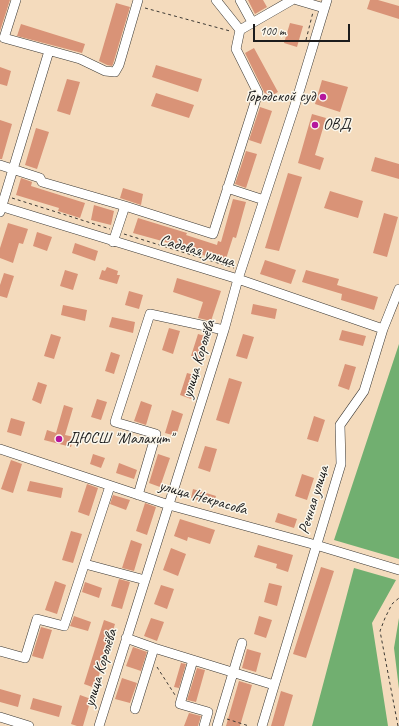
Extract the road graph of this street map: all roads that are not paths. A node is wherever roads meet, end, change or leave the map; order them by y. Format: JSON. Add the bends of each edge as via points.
{"nodes":[{"id":1,"x":16,"y":0,"type":"edge"},
{"id":2,"x":216,"y":0,"type":"edge"},
{"id":3,"x":240,"y":0,"type":"edge"},
{"id":4,"x":292,"y":0,"type":"edge"},
{"id":5,"x":297,"y":0,"type":"edge"},
{"id":6,"x":137,"y":3,"type":"edge"},
{"id":7,"x":326,"y":4,"type":"edge"},
{"id":8,"x":252,"y":22,"type":"junction"},
{"id":9,"x":239,"y":32,"type":"junction"},
{"id":10,"x":49,"y":50,"type":"junction"},
{"id":11,"x":0,"y":165,"type":"edge"},
{"id":12,"x":13,"y":169,"type":"junction"},
{"id":13,"x":227,"y":188,"type":"junction"},
{"id":14,"x":264,"y":200,"type":"junction"},
{"id":15,"x":126,"y":206,"type":"junction"},
{"id":16,"x":1,"y":208,"type":"edge"},
{"id":17,"x":114,"y":242,"type":"junction"},
{"id":18,"x":238,"y":279,"type":"junction"},
{"id":19,"x":399,"y":289,"type":"edge"},
{"id":20,"x":383,"y":329,"type":"junction"},
{"id":21,"x":224,"y":330,"type":"junction"},
{"id":22,"x":0,"y":449,"type":"edge"},
{"id":23,"x":110,"y":486,"type":"junction"},
{"id":24,"x":138,"y":495,"type":"junction"},
{"id":25,"x":169,"y":505,"type":"junction"},
{"id":26,"x":316,"y":545,"type":"junction"},
{"id":27,"x":85,"y":564,"type":"junction"},
{"id":28,"x":399,"y":570,"type":"edge"},
{"id":29,"x":145,"y":580,"type":"junction"},
{"id":30,"x":126,"y":638,"type":"junction"},
{"id":31,"x":242,"y":643,"type":"dead end"},
{"id":32,"x":0,"y":651,"type":"edge"},
{"id":33,"x":152,"y":652,"type":"junction"},
{"id":34,"x":193,"y":660,"type":"junction"},
{"id":35,"x":233,"y":672,"type":"junction"},
{"id":36,"x":274,"y":685,"type":"junction"},
{"id":37,"x":135,"y":709,"type":"dead end"},
{"id":38,"x":0,"y":717,"type":"edge"},
{"id":39,"x":218,"y":722,"type":"edge"},
{"id":40,"x":29,"y":726,"type":"edge"},
{"id":41,"x":99,"y":726,"type":"edge"},
{"id":42,"x":204,"y":726,"type":"edge"},
{"id":43,"x":262,"y":726,"type":"edge"}],
"edges":[{"from":1,"to":10,"type":"street","via":[[4,38]]},
{"from":2,"to":9,"type":"street"},
{"from":3,"to":8,"type":"street"},
{"from":4,"to":8,"type":"street"},
{"from":5,"to":7,"type":"street"},
{"from":6,"to":10,"type":"street","via":[[115,72],[105,71],[80,59]]},
{"from":7,"to":14,"type":"street","name":"улица Королёва"},
{"from":8,"to":9,"type":"street"},
{"from":9,"to":13,"type":"street","via":[[236,49],[258,93]]},
{"from":10,"to":12,"type":"street"},
{"from":11,"to":12,"type":"street"},
{"from":12,"to":15,"type":"street","via":[[40,178],[42,182]]},
{"from":12,"to":16,"type":"street"},
{"from":13,"to":14,"type":"street"},
{"from":13,"to":15,"type":"street","via":[[213,234]]},
{"from":14,"to":18,"type":"street","name":"улица Королёва"},
{"from":15,"to":17,"type":"street"},
{"from":16,"to":17,"type":"street","name":"Садовая улица"},
{"from":17,"to":18,"type":"street","name":"Садовая улица"},
{"from":18,"to":20,"type":"street","name":"Садовая улица"},
{"from":18,"to":21,"type":"street","name":"улица Королёва"},
{"from":19,"to":20,"type":"street","name":"Речная улица"},
{"from":20,"to":26,"type":"street","name":"Речная улица","via":[[364,391],[340,424],[341,464]]},
{"from":21,"to":24,"type":"street","via":[[150,314],[115,422],[156,434]]},
{"from":21,"to":25,"type":"street","name":"улица Королёва"},
{"from":22,"to":23,"type":"street","name":"улица Некрасова"},
{"from":23,"to":24,"type":"street","name":"улица Некрасова"},
{"from":23,"to":27,"type":"street"},
{"from":24,"to":25,"type":"street","name":"улица Некрасова"},
{"from":25,"to":26,"type":"street","name":"улица Некрасова"},
{"from":25,"to":29,"type":"street","name":"улица Королёва"},
{"from":26,"to":28,"type":"street","name":"улица Некрасова"},
{"from":26,"to":36,"type":"street","name":"Речная улица"},
{"from":27,"to":29,"type":"street"},
{"from":27,"to":32,"type":"street","via":[[64,626],[37,619],[25,658]]},
{"from":29,"to":30,"type":"street","name":"улица Королёва"},
{"from":30,"to":33,"type":"street"},
{"from":30,"to":41,"type":"street","name":"улица Королёва"},
{"from":31,"to":35,"type":"street"},
{"from":33,"to":34,"type":"street"},
{"from":33,"to":37,"type":"street"},
{"from":34,"to":35,"type":"street"},
{"from":34,"to":42,"type":"street","via":[[180,704],[208,712]]},
{"from":35,"to":36,"type":"street"},
{"from":35,"to":39,"type":"street"},
{"from":36,"to":43,"type":"street","name":"Речная улица"},
{"from":38,"to":40,"type":"street"}]}
